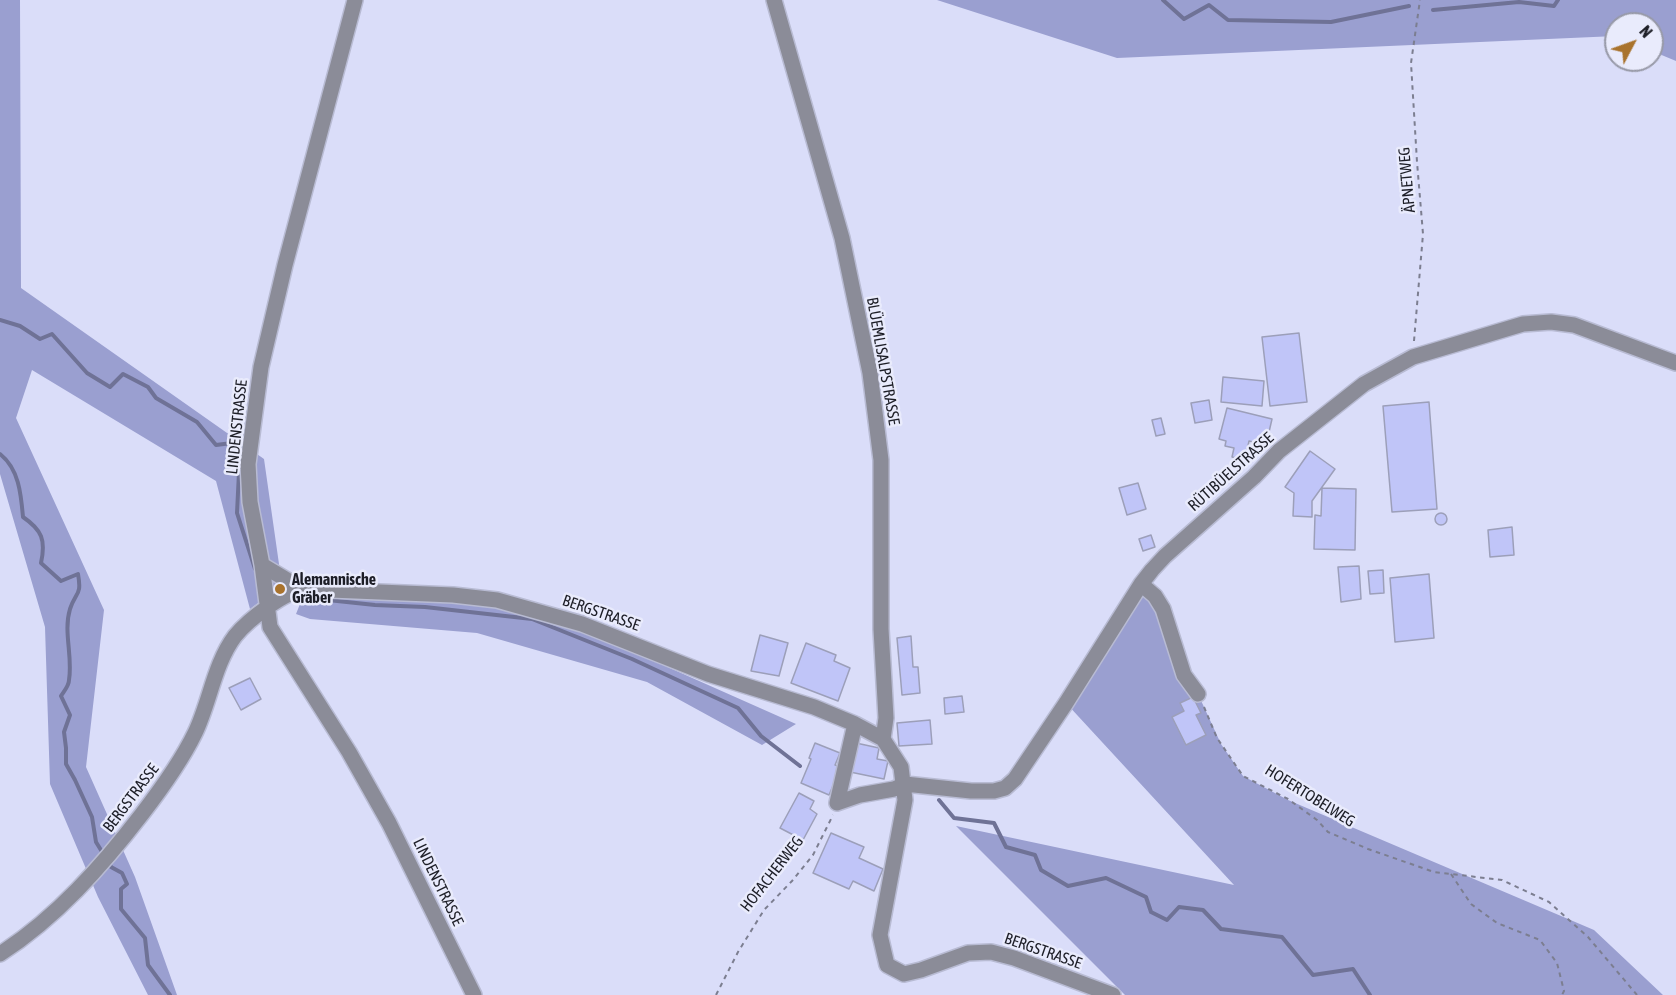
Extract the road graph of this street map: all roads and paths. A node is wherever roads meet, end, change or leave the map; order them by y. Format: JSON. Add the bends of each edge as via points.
{"nodes":[{"id":1,"x":355,"y":0,"type":"edge"},
{"id":2,"x":774,"y":0,"type":"edge"},
{"id":3,"x":1420,"y":0,"type":"edge"},
{"id":4,"x":1413,"y":357,"type":"junction"},
{"id":5,"x":1676,"y":363,"type":"edge"},
{"id":6,"x":262,"y":565,"type":"junction"},
{"id":7,"x":1141,"y":584,"type":"junction"},
{"id":8,"x":302,"y":589,"type":"junction"},
{"id":9,"x":267,"y":609,"type":"junction"},
{"id":10,"x":1198,"y":694,"type":"joint"},
{"id":11,"x":855,"y":724,"type":"junction"},
{"id":12,"x":883,"y":739,"type":"junction"},
{"id":13,"x":905,"y":784,"type":"junction"},
{"id":14,"x":837,"y":803,"type":"junction"},
{"id":15,"x":1451,"y":874,"type":"junction"},
{"id":16,"x":0,"y":954,"type":"edge"},
{"id":17,"x":474,"y":995,"type":"edge"},
{"id":18,"x":716,"y":995,"type":"edge"},
{"id":19,"x":1113,"y":995,"type":"edge"},
{"id":20,"x":1562,"y":995,"type":"edge"},
{"id":21,"x":1638,"y":995,"type":"edge"}],
"edges":[{"from":1,"to":6,"type":"street","name":"LINDENSTRASSE","via":[[261,367],[248,464],[250,502]]},
{"from":2,"to":12,"type":"street","name":"BLÜEMLISALPSTRASSE","via":[[842,238],[870,373],[881,460],[881,629],[886,718]]},
{"from":3,"to":4,"type":"path","name":"ÄPNETWEG","via":[[1411,63],[1424,234]]},
{"from":4,"to":5,"type":"street","name":"RÜTIBÜELSTRASSE","via":[[1523,324],[1551,322],[1574,325]]},
{"from":4,"to":7,"type":"street","name":"RÜTIBÜELSTRASSE","via":[[1364,384],[1279,451],[1165,556]]},
{"from":6,"to":8,"type":"street"},
{"from":6,"to":9,"type":"street","name":"LINDENSTRASSE"},
{"from":7,"to":10,"type":"street","via":[[1163,609],[1184,675]]},
{"from":7,"to":13,"type":"street","name":"RÜTIBÜELSTRASSE","via":[[1066,704],[1005,788],[971,791]]},
{"from":8,"to":9,"type":"street","name":"BERGSTRASSE"},
{"from":8,"to":11,"type":"street","name":"BERGSTRASSE","via":[[497,600],[582,624],[708,674],[805,703]]},
{"from":9,"to":16,"type":"street","name":"BERGSTRASSE","via":[[235,636],[224,655],[195,733],[169,779],[95,870],[28,936]]},
{"from":9,"to":17,"type":"street","name":"LINDENSTRASSE","via":[[270,627],[389,822]]},
{"from":10,"to":15,"type":"path","name":"HOFERTOBELWEG","via":[[1217,738],[1243,776],[1288,800],[1328,832],[1434,872]]},
{"from":11,"to":12,"type":"street","name":"BERGSTRASSE"},
{"from":11,"to":14,"type":"street"},
{"from":12,"to":13,"type":"street","name":"BERGSTRASSE","via":[[902,767]]},
{"from":13,"to":14,"type":"street"},
{"from":13,"to":19,"type":"street","name":"BERGSTRASSE","via":[[903,817],[880,935],[887,965],[904,974],[968,953],[991,952]]},
{"from":14,"to":18,"type":"path","name":"HOFACHERWEG","via":[[813,855],[764,910]]},
{"from":15,"to":20,"type":"path","via":[[1471,904],[1488,917],[1540,940],[1557,963]]},
{"from":15,"to":21,"type":"path","name":"HOFERTOBELWEG","via":[[1502,880],[1549,902],[1588,937]]}]}
